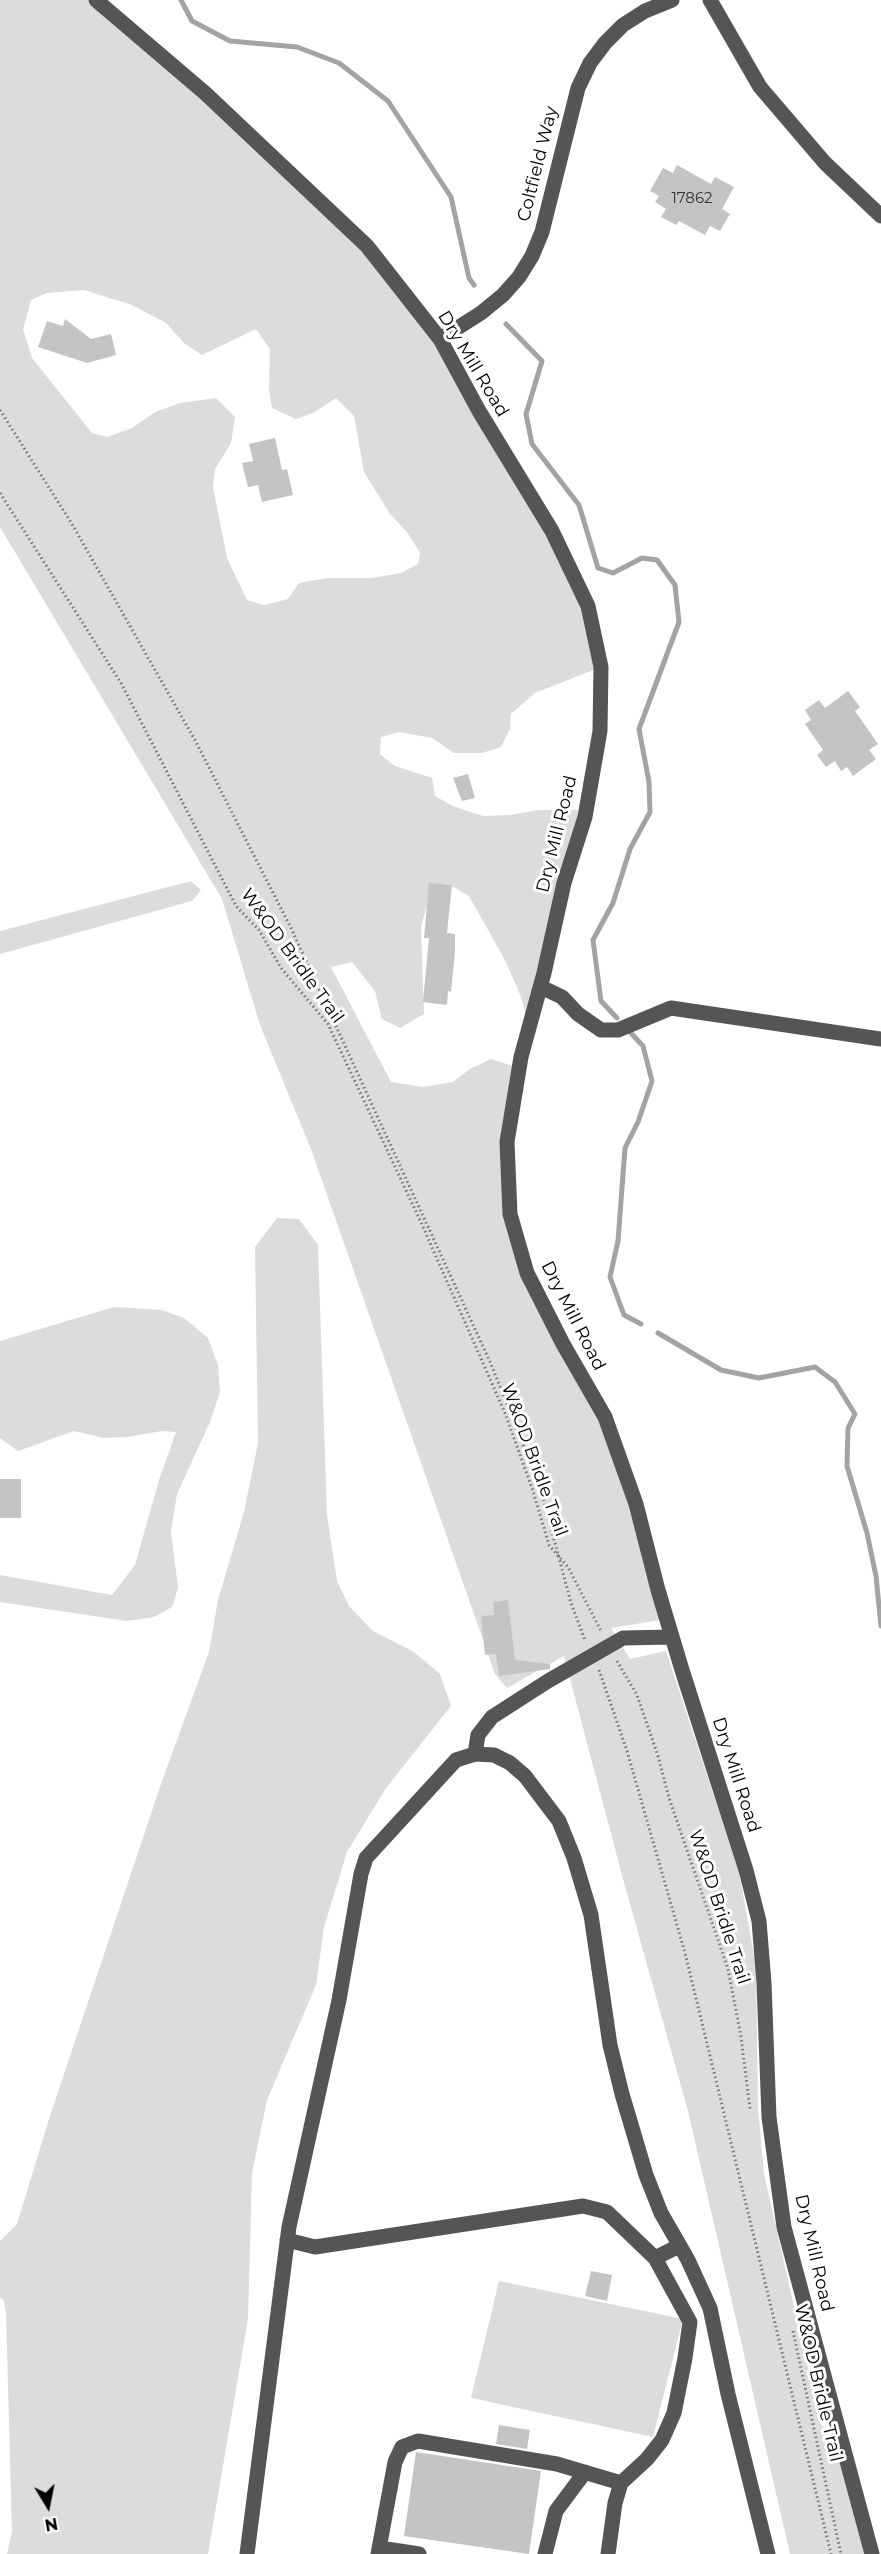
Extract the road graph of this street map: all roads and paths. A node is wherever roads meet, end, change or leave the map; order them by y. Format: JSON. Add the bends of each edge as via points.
{"nodes":[{"id":1,"x":96,"y":0,"type":"edge"},
{"id":2,"x":672,"y":0,"type":"edge"},
{"id":3,"x":710,"y":0,"type":"edge"},
{"id":4,"x":881,"y":216,"type":"edge"},
{"id":5,"x":440,"y":339,"type":"junction"},
{"id":6,"x":0,"y":410,"type":"edge"},
{"id":7,"x":0,"y":493,"type":"edge"},
{"id":8,"x":541,"y":987,"type":"junction"},
{"id":9,"x":881,"y":1039,"type":"edge"},
{"id":10,"x":560,"y":1558,"type":"junction"},
{"id":11,"x":672,"y":1637,"type":"junction"},
{"id":12,"x":608,"y":1646,"type":"junction"},
{"id":13,"x":592,"y":1656,"type":"junction"},
{"id":14,"x":475,"y":1754,"type":"junction"},
{"id":15,"x":751,"y":2111,"type":"dead end"},
{"id":16,"x":287,"y":2240,"type":"junction"},
{"id":17,"x":679,"y":2246,"type":"junction"},
{"id":18,"x":655,"y":2258,"type":"junction"},
{"id":19,"x":791,"y":2324,"type":"dead end"},
{"id":20,"x":585,"y":2472,"type":"junction"},
{"id":21,"x":621,"y":2483,"type":"junction"},
{"id":22,"x":379,"y":2551,"type":"edge"},
{"id":23,"x":247,"y":2554,"type":"edge"},
{"id":24,"x":419,"y":2554,"type":"edge"},
{"id":25,"x":545,"y":2554,"type":"edge"},
{"id":26,"x":608,"y":2554,"type":"edge"},
{"id":27,"x":768,"y":2554,"type":"edge"},
{"id":28,"x":831,"y":2554,"type":"edge"},
{"id":29,"x":841,"y":2554,"type":"edge"},
{"id":30,"x":872,"y":2554,"type":"edge"}],
"edges":[{"from":1,"to":5,"type":"street","name":"Dry Mill Road","via":[[205,93],[367,246]]},
{"from":2,"to":5,"type":"street","name":"Coltfield Way","via":[[645,10],[623,25],[590,63],[578,88],[542,232],[532,256],[503,295]]},
{"from":3,"to":4,"type":"street","via":[[760,87],[825,163]]},
{"from":5,"to":8,"type":"street","name":"Dry Mill Road","via":[[478,411],[552,531],[588,606],[601,668],[600,731],[585,817],[564,883]]},
{"from":6,"to":10,"type":"path","via":[[122,610],[266,877],[491,1364],[541,1490]]},
{"from":7,"to":10,"type":"path","name":"W&OD Bridle Trail","via":[[121,683],[236,906],[259,930],[281,968],[328,1024],[505,1413],[549,1545]]},
{"from":8,"to":9,"type":"street","via":[[562,997],[601,1030],[618,1030],[671,1008]]},
{"from":8,"to":11,"type":"street","name":"Dry Mill Road","via":[[521,1057],[507,1142],[510,1214],[527,1273],[605,1417],[636,1504]]},
{"from":10,"to":12,"type":"path","name":"W&OD Bridle Trail"},
{"from":10,"to":13,"type":"path","via":[[571,1603]]},
{"from":11,"to":12,"type":"street","via":[[623,1638]]},
{"from":11,"to":30,"type":"street","name":"Dry Mill Road","via":[[759,1921],[769,2117],[784,2227]]},
{"from":12,"to":13,"type":"street"},
{"from":12,"to":15,"type":"path","name":"W&OD Bridle Trail","via":[[637,1695],[728,1969]]},
{"from":13,"to":14,"type":"street","via":[[492,1717],[478,1735]]},
{"from":13,"to":28,"type":"path","via":[[627,1751],[688,1965]]},
{"from":14,"to":16,"type":"street","via":[[456,1760],[366,1857]]},
{"from":14,"to":17,"type":"street","via":[[494,1755],[510,1763],[544,1800],[563,1830],[591,1915],[610,2045],[622,2094],[646,2175]]},
{"from":16,"to":18,"type":"street","via":[[315,2247],[583,2206],[608,2212]]},
{"from":16,"to":23,"type":"street"},
{"from":17,"to":18,"type":"street"},
{"from":17,"to":27,"type":"street","via":[[710,2308]]},
{"from":18,"to":21,"type":"street","via":[[690,2322],[686,2349],[674,2413],[662,2440]]},
{"from":19,"to":29,"type":"path","name":"W&OD Bridle Trail"},
{"from":20,"to":21,"type":"street"},
{"from":20,"to":22,"type":"street","via":[[418,2441],[402,2447],[395,2462]]},
{"from":20,"to":25,"type":"street","via":[[556,2511]]},
{"from":21,"to":26,"type":"street"},
{"from":22,"to":24,"type":"street"}]}
